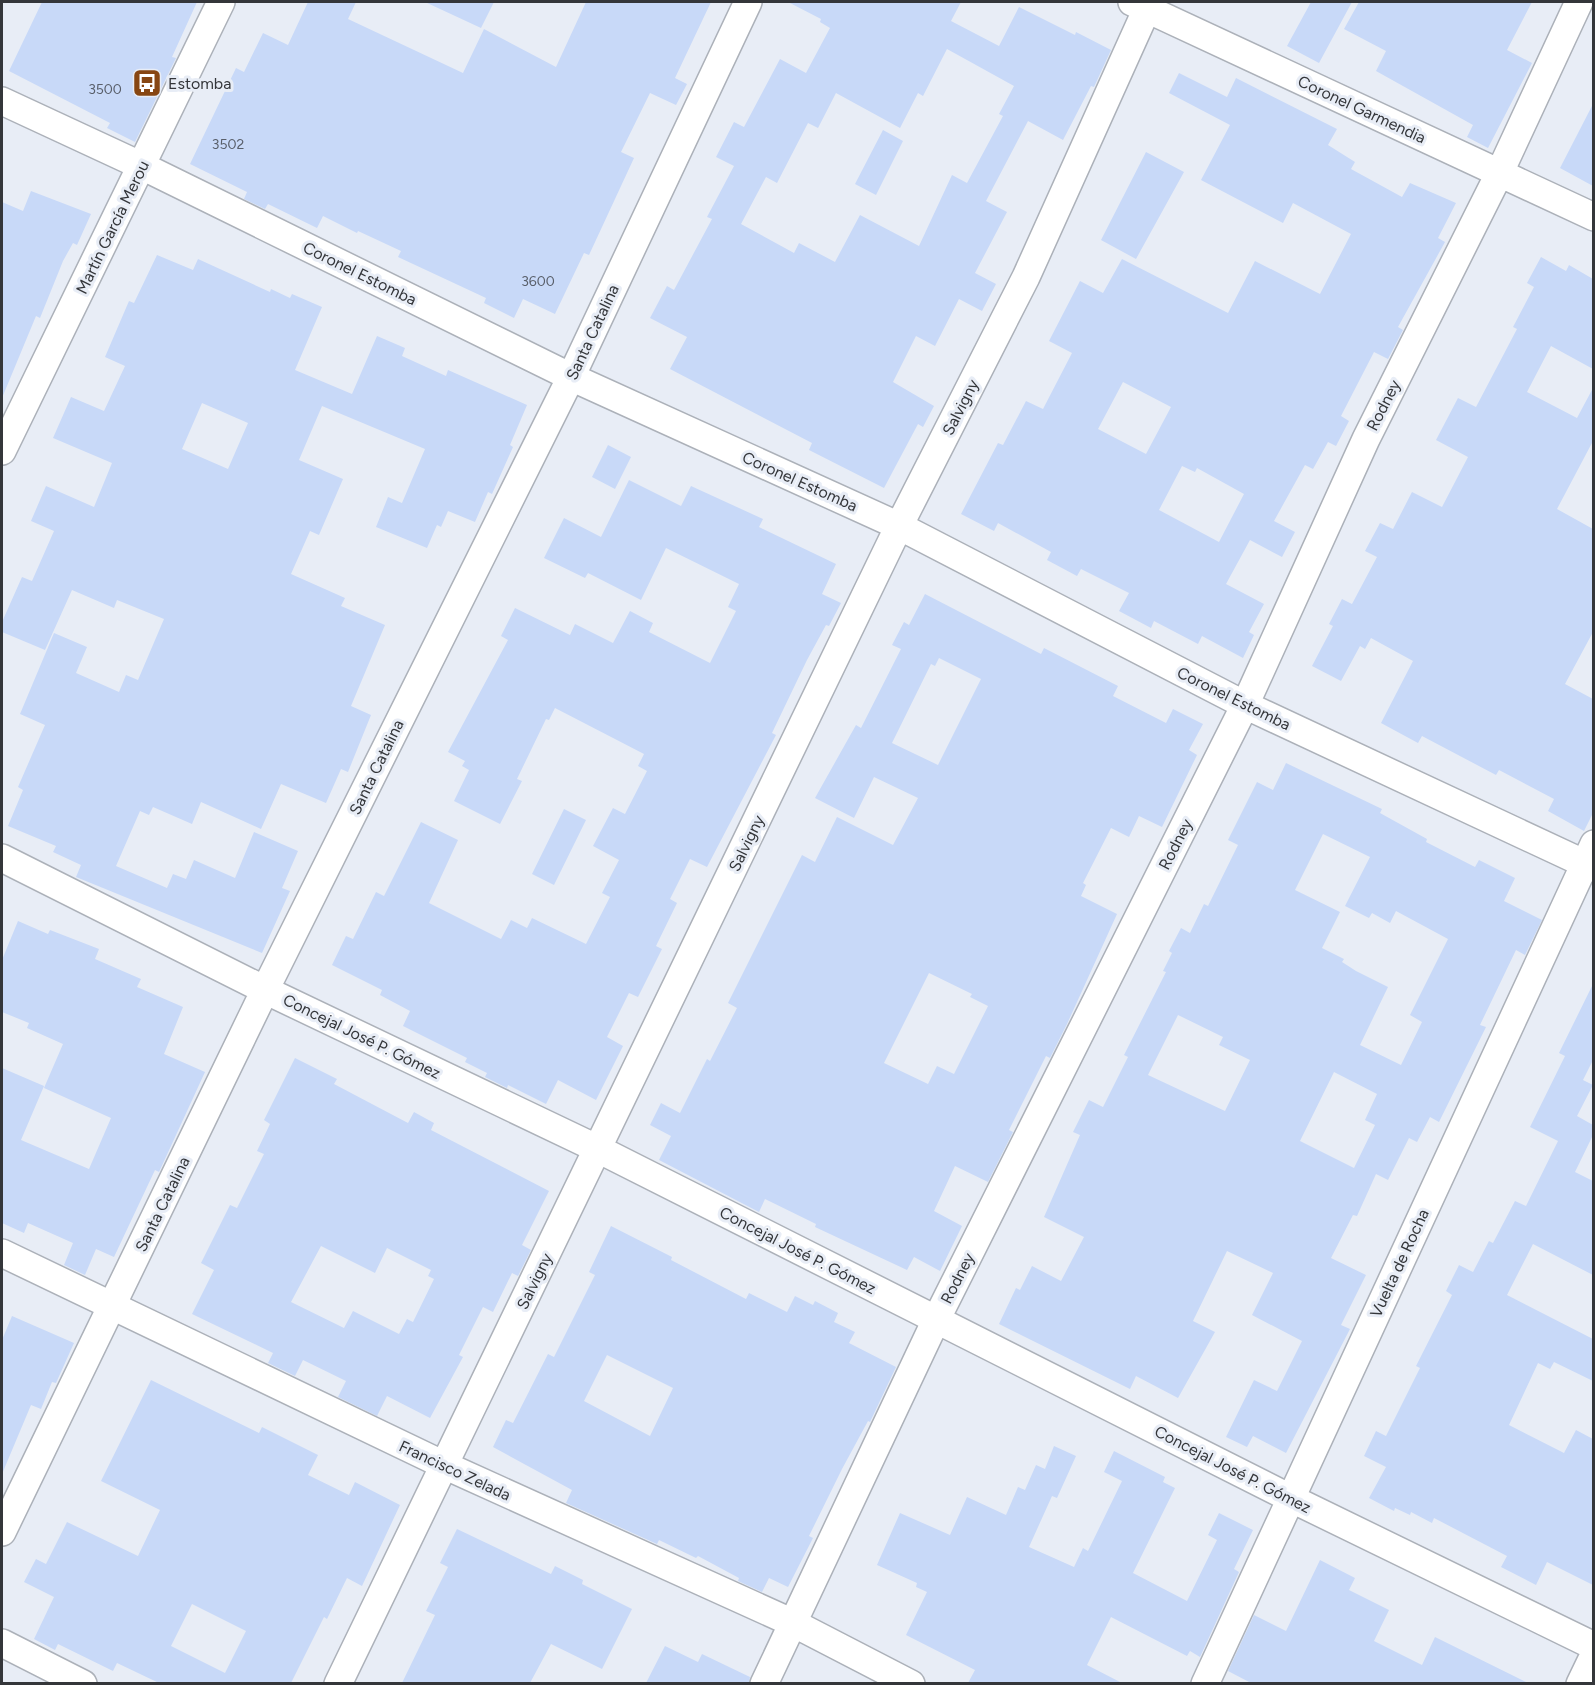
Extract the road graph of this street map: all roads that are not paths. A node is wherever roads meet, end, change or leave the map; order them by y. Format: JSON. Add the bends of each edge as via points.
{"nodes":[{"id":1,"x":221,"y":2,"type":"edge"},
{"id":2,"x":748,"y":2,"type":"edge"},
{"id":3,"x":1579,"y":2,"type":"edge"},
{"id":4,"x":1143,"y":4,"type":"edge"},
{"id":5,"x":2,"y":101,"type":"edge"},
{"id":6,"x":142,"y":166,"type":"junction"},
{"id":7,"x":1499,"y":174,"type":"junction"},
{"id":8,"x":1593,"y":217,"type":"edge"},
{"id":9,"x":571,"y":376,"type":"junction"},
{"id":10,"x":2,"y":451,"type":"edge"},
{"id":11,"x":899,"y":526,"type":"junction"},
{"id":12,"x":1245,"y":705,"type":"junction"},
{"id":13,"x":2,"y":858,"type":"edge"},
{"id":14,"x":1590,"y":859,"type":"edge"},
{"id":15,"x":265,"y":990,"type":"junction"},
{"id":16,"x":598,"y":1149,"type":"junction"},
{"id":17,"x":2,"y":1253,"type":"edge"},
{"id":18,"x":113,"y":1308,"type":"junction"},
{"id":19,"x":936,"y":1320,"type":"junction"},
{"id":20,"x":444,"y":1465,"type":"junction"},
{"id":21,"x":1290,"y":1498,"type":"junction"},
{"id":22,"x":2,"y":1532,"type":"edge"},
{"id":23,"x":793,"y":1623,"type":"junction"},
{"id":24,"x":2,"y":1643,"type":"edge"},
{"id":25,"x":1593,"y":1646,"type":"edge"},
{"id":26,"x":1593,"y":1655,"type":"edge"},
{"id":27,"x":83,"y":1683,"type":"edge"},
{"id":28,"x":338,"y":1683,"type":"edge"},
{"id":29,"x":764,"y":1683,"type":"edge"},
{"id":30,"x":911,"y":1683,"type":"edge"},
{"id":31,"x":1205,"y":1683,"type":"edge"},
{"id":32,"x":1580,"y":1683,"type":"edge"}],
"edges":[{"from":1,"to":6,"type":"street","name":"Martín García Merou"},
{"from":2,"to":9,"type":"street","name":"Santa Catalina"},
{"from":3,"to":7,"type":"street","name":"Rodney"},
{"from":4,"to":7,"type":"street","name":"Coronel Garmendia"},
{"from":4,"to":11,"type":"street","name":"Salvigny","via":[[1026,277]]},
{"from":5,"to":6,"type":"street","name":"Coronel Estomba"},
{"from":6,"to":9,"type":"street","name":"Coronel Estomba"},
{"from":6,"to":10,"type":"street","name":"Martín García Merou"},
{"from":7,"to":8,"type":"street","name":"Coronel Garmendia"},
{"from":7,"to":12,"type":"street","name":"Rodney","via":[[1366,439]]},
{"from":9,"to":11,"type":"street","name":"Coronel Estomba"},
{"from":9,"to":15,"type":"street","name":"Santa Catalina"},
{"from":11,"to":12,"type":"street","name":"Coronel Estomba"},
{"from":11,"to":16,"type":"street","name":"Salvigny"},
{"from":12,"to":14,"type":"street","name":"Coronel Estomba"},
{"from":12,"to":19,"type":"street","name":"Rodney"},
{"from":13,"to":15,"type":"street","name":"Concejal José P. Gómez"},
{"from":14,"to":21,"type":"street","name":"Vuelta de Rocha"},
{"from":15,"to":16,"type":"street","name":"Concejal José P. Gómez"},
{"from":15,"to":18,"type":"street","name":"Santa Catalina"},
{"from":16,"to":19,"type":"street","name":"Concejal José P. Gómez"},
{"from":16,"to":20,"type":"street","name":"Salvigny"},
{"from":17,"to":18,"type":"street","name":"Francisco Zelada"},
{"from":18,"to":20,"type":"street","name":"Francisco Zelada"},
{"from":18,"to":22,"type":"street","name":"Santa Catalina"},
{"from":19,"to":21,"type":"street","name":"Concejal José P. Gómez"},
{"from":19,"to":23,"type":"street","name":"Rodney"},
{"from":20,"to":23,"type":"street","name":"Francisco Zelada"},
{"from":20,"to":28,"type":"street","name":"Salvigny"},
{"from":21,"to":25,"type":"street","name":"Concejal José P. Gómez"},
{"from":21,"to":31,"type":"street","name":"Vuelta de Rocha"},
{"from":23,"to":29,"type":"street","name":"Rodney"},
{"from":23,"to":30,"type":"street","name":"Francisco Zelada"},
{"from":24,"to":27,"type":"street"},
{"from":26,"to":32,"type":"street"}]}
